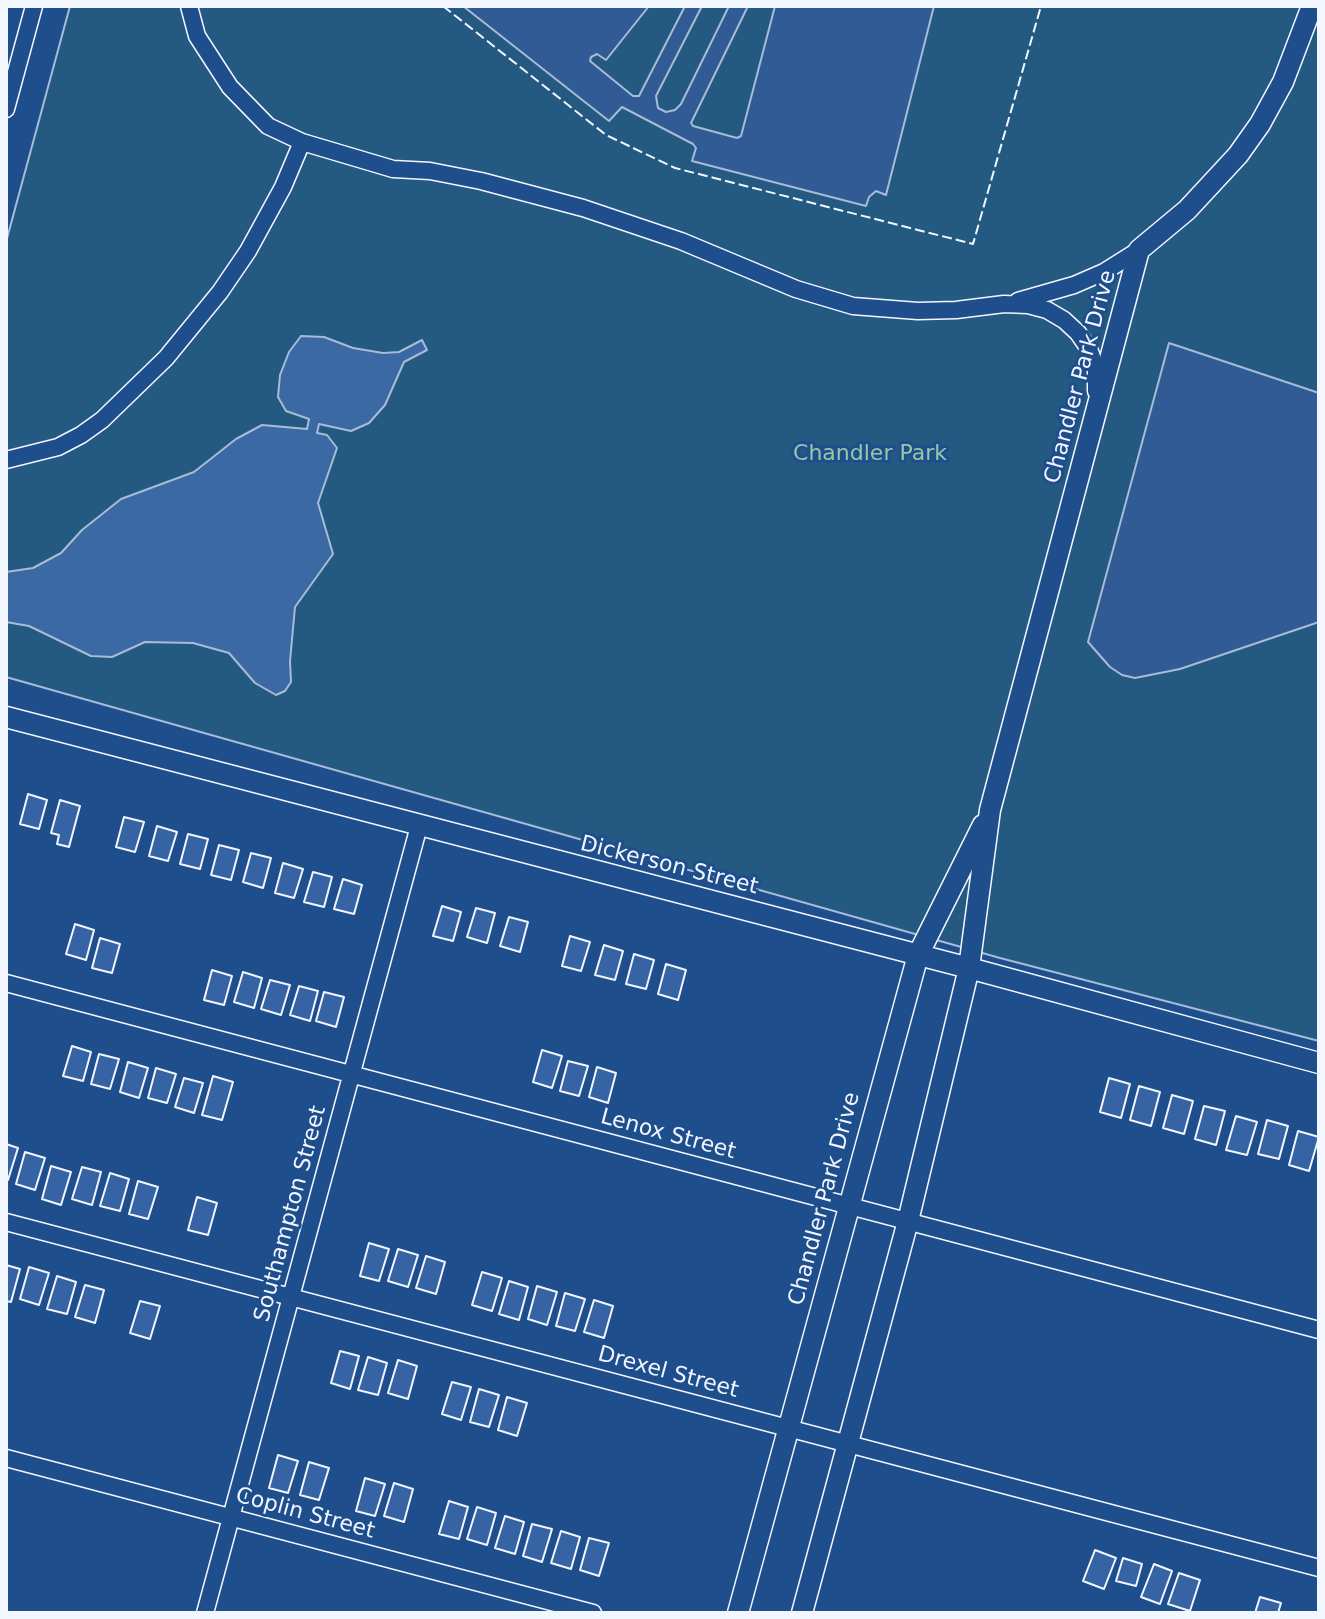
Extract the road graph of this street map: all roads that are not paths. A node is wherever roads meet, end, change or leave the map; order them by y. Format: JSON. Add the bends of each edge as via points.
{"nodes":[{"id":1,"x":34,"y":6,"type":"edge"},
{"id":2,"x":189,"y":6,"type":"edge"},
{"id":3,"x":1312,"y":6,"type":"edge"},
{"id":4,"x":6,"y":109,"type":"edge"},
{"id":5,"x":302,"y":142,"type":"junction"},
{"id":6,"x":1139,"y":250,"type":"junction"},
{"id":7,"x":1004,"y":304,"type":"junction"},
{"id":8,"x":1096,"y":411,"type":"junction"},
{"id":9,"x":6,"y":460,"type":"edge"},
{"id":10,"x":6,"y":717,"type":"edge"},
{"id":11,"x":990,"y":810,"type":"junction"},
{"id":12,"x":419,"y":826,"type":"junction"},
{"id":13,"x":918,"y":955,"type":"junction"},
{"id":14,"x":969,"y":968,"type":"junction"},
{"id":15,"x":6,"y":983,"type":"edge"},
{"id":16,"x":1319,"y":1063,"type":"edge"},
{"id":17,"x":351,"y":1074,"type":"junction"},
{"id":18,"x":848,"y":1205,"type":"junction"},
{"id":19,"x":908,"y":1221,"type":"junction"},
{"id":20,"x":6,"y":1222,"type":"edge"},
{"id":21,"x":291,"y":1296,"type":"junction"},
{"id":22,"x":1319,"y":1330,"type":"edge"},
{"id":23,"x":789,"y":1427,"type":"junction"},
{"id":24,"x":848,"y":1443,"type":"junction"},
{"id":25,"x":6,"y":1458,"type":"edge"},
{"id":26,"x":231,"y":1517,"type":"junction"},
{"id":27,"x":1319,"y":1568,"type":"edge"},
{"id":28,"x":205,"y":1613,"type":"edge"},
{"id":29,"x":593,"y":1613,"type":"edge"},
{"id":30,"x":738,"y":1613,"type":"edge"},
{"id":31,"x":802,"y":1613,"type":"edge"}],
"edges":[{"from":1,"to":4,"type":"street"},
{"from":2,"to":5,"type":"street","via":[[197,36],[230,87],[268,126]]},
{"from":3,"to":6,"type":"street","name":"Chandler Park Drive","via":[[1283,82],[1253,134],[1214,184]]},
{"from":5,"to":7,"type":"street","via":[[393,169],[443,173],[583,208],[853,306],[918,311]]},
{"from":5,"to":9,"type":"street","via":[[248,251],[166,358],[81,435],[46,451]]},
{"from":6,"to":7,"type":"street","via":[[1074,285]]},
{"from":6,"to":8,"type":"street","name":"Chandler Park Drive"},
{"from":7,"to":8,"type":"street","via":[[1047,310],[1078,333],[1096,368]]},
{"from":8,"to":11,"type":"street","name":"Chandler Park Drive"},
{"from":10,"to":12,"type":"street","name":"Dickerson Street"},
{"from":11,"to":13,"type":"street","name":"Chandler Park Drive"},
{"from":11,"to":14,"type":"street","name":"Chandler Park Drive"},
{"from":12,"to":13,"type":"street","name":"Dickerson Street"},
{"from":12,"to":17,"type":"street","name":"Southampton Street"},
{"from":13,"to":14,"type":"street","name":"Dickerson Street"},
{"from":13,"to":18,"type":"street","name":"Chandler Park Drive"},
{"from":14,"to":16,"type":"street","name":"Dickerson Street"},
{"from":14,"to":19,"type":"street","name":"Chandler Park Drive"},
{"from":15,"to":17,"type":"street","name":"Lenox Street"},
{"from":17,"to":18,"type":"street","name":"Lenox Street"},
{"from":17,"to":21,"type":"street","name":"Southampton Street"},
{"from":18,"to":19,"type":"street","name":"Lenox Street"},
{"from":18,"to":23,"type":"street","name":"Chandler Park Drive"},
{"from":19,"to":22,"type":"street","name":"Lenox Street"},
{"from":19,"to":24,"type":"street","name":"Chandler Park Drive"},
{"from":20,"to":21,"type":"street","name":"Drexel Street"},
{"from":21,"to":23,"type":"street","name":"Drexel Street"},
{"from":21,"to":26,"type":"street","name":"Southampton Street"},
{"from":23,"to":24,"type":"street","name":"Drexel Street"},
{"from":23,"to":30,"type":"street","name":"Chandler Park Drive"},
{"from":24,"to":27,"type":"street","name":"Drexel Street"},
{"from":24,"to":31,"type":"street","name":"Chandler Park Drive"},
{"from":25,"to":26,"type":"street","name":"Coplin Street"},
{"from":26,"to":28,"type":"street","name":"Southampton Street"},
{"from":26,"to":29,"type":"street","name":"Coplin Street"}]}
